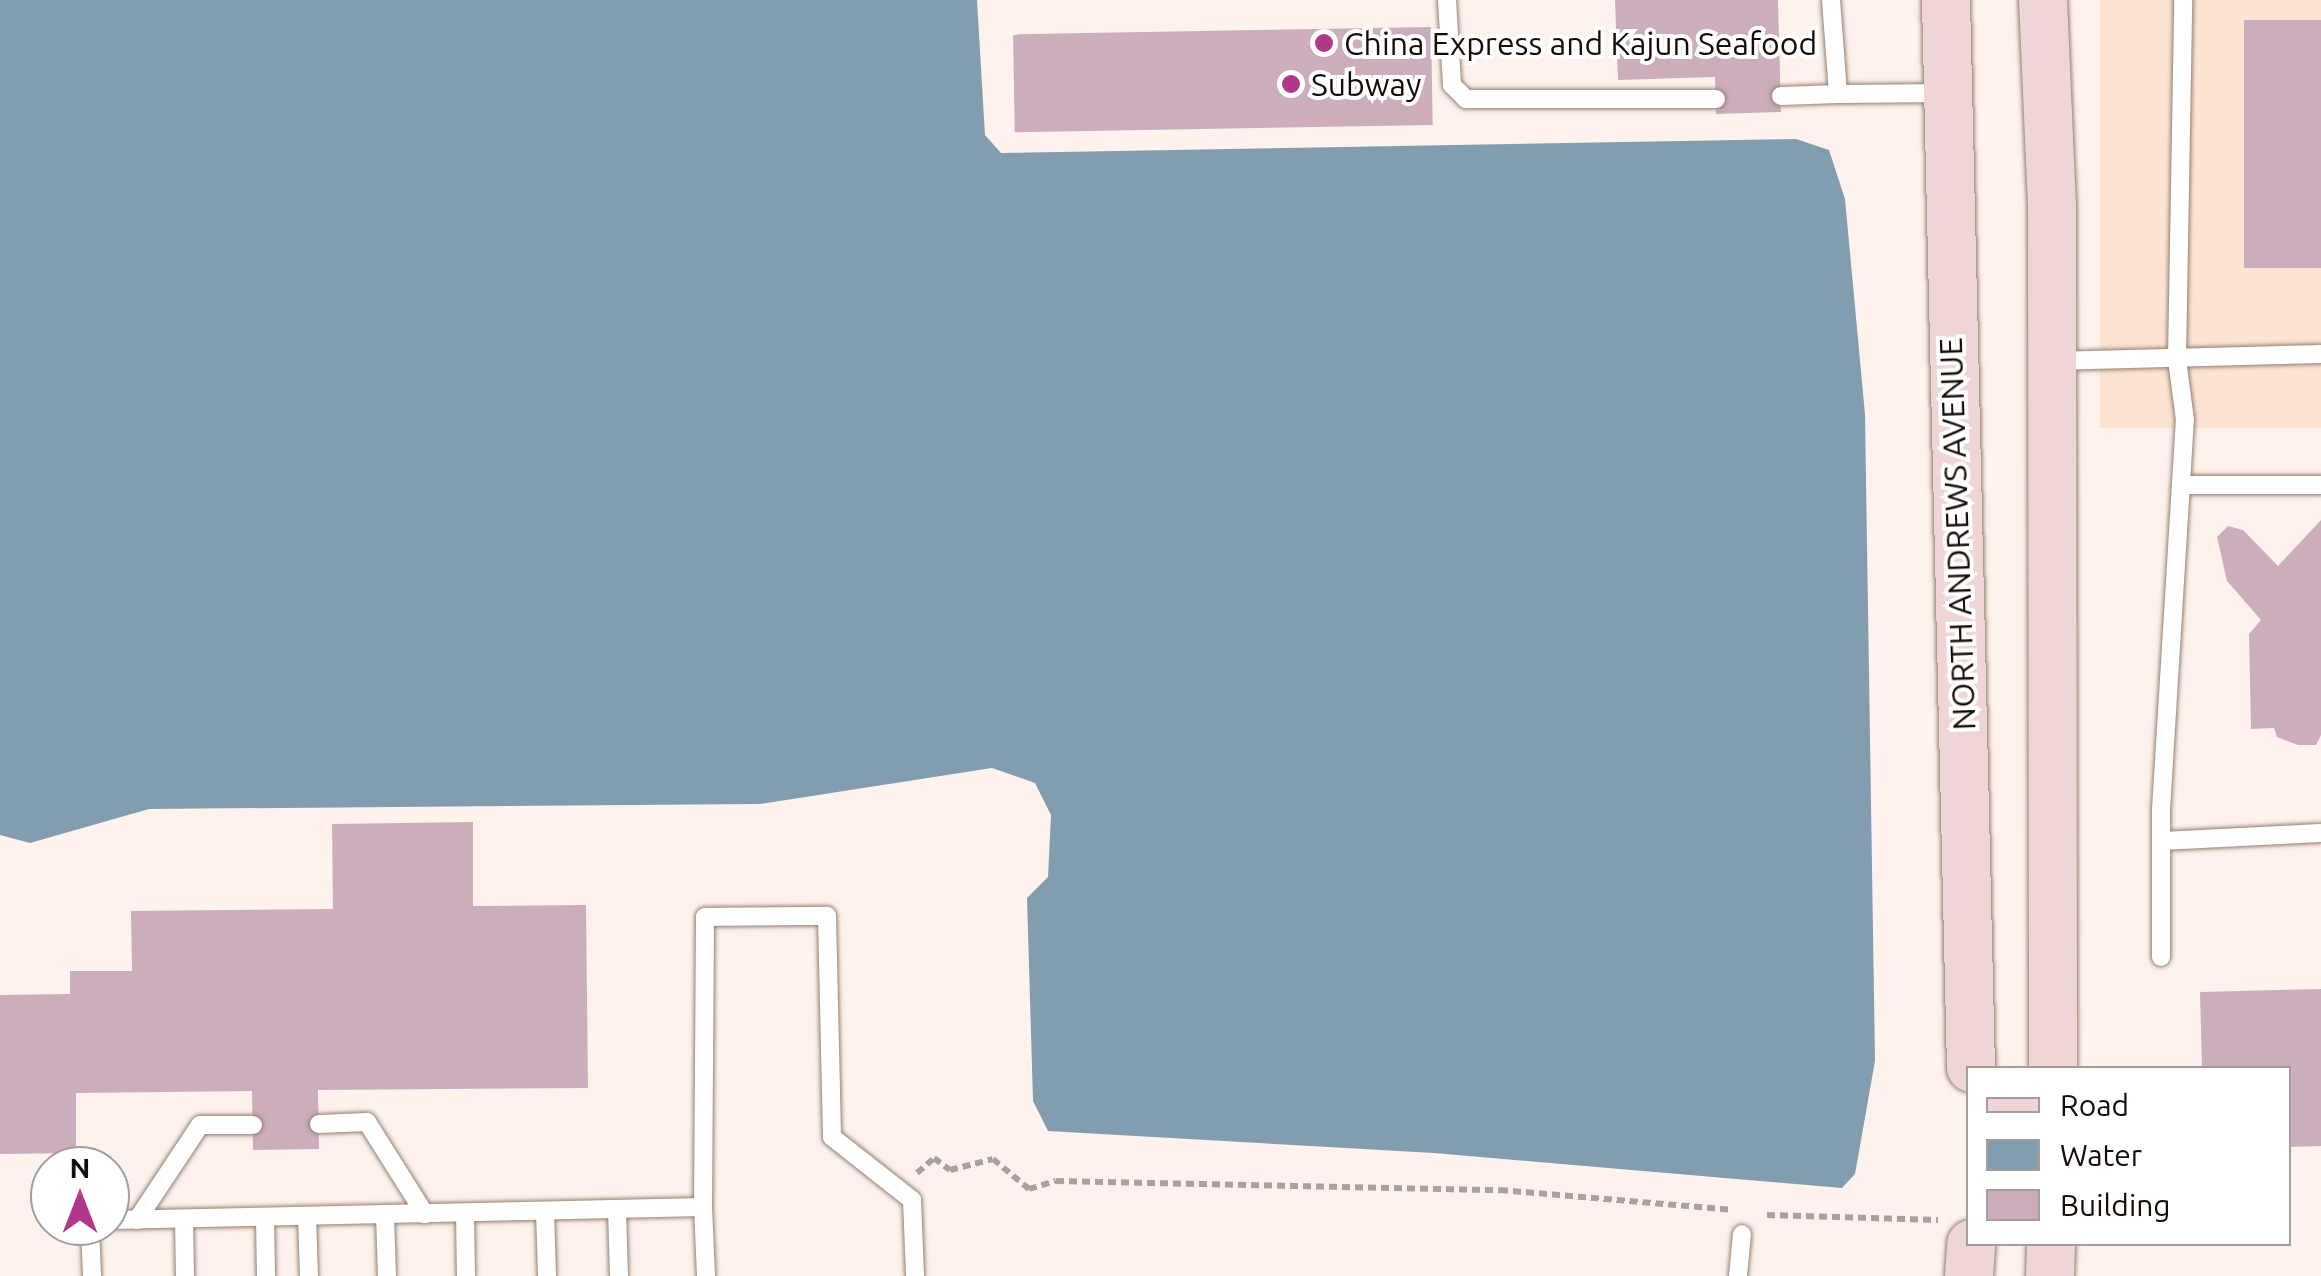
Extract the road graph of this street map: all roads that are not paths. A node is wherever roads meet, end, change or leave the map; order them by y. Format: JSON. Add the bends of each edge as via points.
{"nodes":[{"id":1,"x":1447,"y":0,"type":"edge"},
{"id":2,"x":1832,"y":0,"type":"edge"},
{"id":3,"x":1946,"y":0,"type":"edge"},
{"id":4,"x":2043,"y":0,"type":"edge"},
{"id":5,"x":2183,"y":0,"type":"edge"},
{"id":6,"x":1946,"y":93,"type":"junction"},
{"id":7,"x":1838,"y":94,"type":"junction"},
{"id":8,"x":1781,"y":96,"type":"dead end"},
{"id":9,"x":1716,"y":99,"type":"dead end"},
{"id":10,"x":2321,"y":354,"type":"edge"},
{"id":11,"x":2178,"y":359,"type":"junction"},
{"id":12,"x":2052,"y":361,"type":"junction"},
{"id":13,"x":2321,"y":485,"type":"edge"},
{"id":14,"x":2181,"y":486,"type":"junction"},
{"id":15,"x":2321,"y":833,"type":"edge"},
{"id":16,"x":2162,"y":841,"type":"junction"},
{"id":17,"x":2161,"y":958,"type":"dead end"},
{"id":18,"x":1971,"y":1066,"type":"edge"},
{"id":19,"x":2053,"y":1066,"type":"edge"},
{"id":20,"x":319,"y":1124,"type":"dead end"},
{"id":21,"x":253,"y":1125,"type":"dead end"},
{"id":22,"x":703,"y":1208,"type":"junction"},
{"id":23,"x":616,"y":1209,"type":"junction"},
{"id":24,"x":545,"y":1211,"type":"junction"},
{"id":25,"x":465,"y":1213,"type":"junction"},
{"id":26,"x":385,"y":1214,"type":"junction"},
{"id":27,"x":425,"y":1214,"type":"junction"},
{"id":28,"x":307,"y":1216,"type":"junction"},
{"id":29,"x":265,"y":1217,"type":"junction"},
{"id":30,"x":184,"y":1219,"type":"junction"},
{"id":31,"x":130,"y":1220,"type":"edge"},
{"id":32,"x":137,"y":1220,"type":"junction"},
{"id":33,"x":1954,"y":1232,"type":"edge"},
{"id":34,"x":1742,"y":1234,"type":"dead end"},
{"id":35,"x":91,"y":1246,"type":"edge"},
{"id":36,"x":2050,"y":1246,"type":"edge"},
{"id":37,"x":92,"y":1276,"type":"edge"},
{"id":38,"x":185,"y":1276,"type":"edge"},
{"id":39,"x":266,"y":1276,"type":"edge"},
{"id":40,"x":309,"y":1276,"type":"edge"},
{"id":41,"x":387,"y":1276,"type":"edge"},
{"id":42,"x":466,"y":1276,"type":"edge"},
{"id":43,"x":546,"y":1276,"type":"edge"},
{"id":44,"x":619,"y":1276,"type":"edge"},
{"id":45,"x":706,"y":1276,"type":"edge"},
{"id":46,"x":915,"y":1276,"type":"edge"},
{"id":47,"x":1738,"y":1276,"type":"edge"},
{"id":48,"x":1970,"y":1276,"type":"edge"},
{"id":49,"x":2050,"y":1276,"type":"edge"}],
"edges":[{"from":1,"to":9,"type":"lane","via":[[1452,84],[1466,98]]},
{"from":2,"to":7,"type":"lane"},
{"from":3,"to":6,"type":"street","name":"NORTH ANDREWS AVENUE"},
{"from":4,"to":12,"type":"street"},
{"from":5,"to":11,"type":"lane"},
{"from":6,"to":7,"type":"lane"},
{"from":6,"to":18,"type":"street","name":"NORTH ANDREWS AVENUE"},
{"from":7,"to":8,"type":"lane"},
{"from":10,"to":11,"type":"lane"},
{"from":11,"to":12,"type":"lane"},
{"from":11,"to":14,"type":"lane"},
{"from":12,"to":19,"type":"street"},
{"from":13,"to":14,"type":"lane"},
{"from":14,"to":16,"type":"lane"},
{"from":15,"to":16,"type":"lane"},
{"from":16,"to":17,"type":"lane"},
{"from":20,"to":27,"type":"lane","via":[[367,1122]]},
{"from":21,"to":32,"type":"lane","via":[[200,1125]]},
{"from":22,"to":23,"type":"lane"},
{"from":22,"to":45,"type":"lane"},
{"from":22,"to":46,"type":"lane","via":[[705,917],[827,916],[832,1137],[912,1200]]},
{"from":23,"to":24,"type":"lane"},
{"from":23,"to":44,"type":"lane"},
{"from":24,"to":25,"type":"lane"},
{"from":24,"to":43,"type":"lane"},
{"from":25,"to":27,"type":"lane"},
{"from":25,"to":42,"type":"lane"},
{"from":26,"to":27,"type":"lane"},
{"from":26,"to":28,"type":"lane"},
{"from":26,"to":41,"type":"lane"},
{"from":28,"to":29,"type":"lane"},
{"from":28,"to":40,"type":"lane"},
{"from":29,"to":30,"type":"lane"},
{"from":29,"to":39,"type":"lane"},
{"from":30,"to":32,"type":"lane"},
{"from":30,"to":38,"type":"lane"},
{"from":31,"to":32,"type":"lane"},
{"from":33,"to":48,"type":"street"},
{"from":34,"to":47,"type":"lane"},
{"from":35,"to":37,"type":"lane"},
{"from":36,"to":49,"type":"street"}]}
